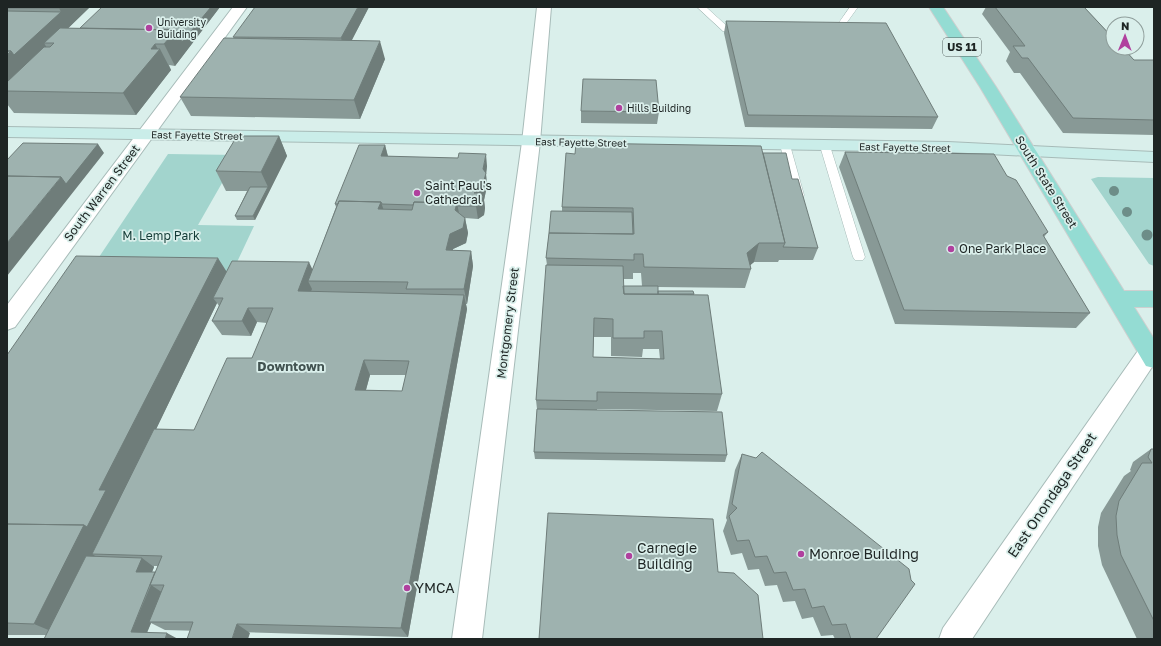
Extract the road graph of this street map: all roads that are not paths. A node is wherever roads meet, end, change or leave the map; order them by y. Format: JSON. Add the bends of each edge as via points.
{"nodes":[{"id":1,"x":240,"y":7,"type":"edge"},
{"id":2,"x":544,"y":7,"type":"edge"},
{"id":3,"x":701,"y":7,"type":"edge"},
{"id":4,"x":854,"y":7,"type":"edge"},
{"id":5,"x":936,"y":7,"type":"edge"},
{"id":6,"x":749,"y":29,"type":"edge"},
{"id":7,"x":821,"y":30,"type":"edge"},
{"id":8,"x":7,"y":132,"type":"edge"},
{"id":9,"x":146,"y":134,"type":"junction"},
{"id":10,"x":531,"y":142,"type":"junction"},
{"id":11,"x":784,"y":145,"type":"junction"},
{"id":12,"x":825,"y":146,"type":"junction"},
{"id":13,"x":1027,"y":152,"type":"junction"},
{"id":14,"x":1154,"y":157,"type":"edge"},
{"id":15,"x":801,"y":204,"type":"edge"},
{"id":16,"x":859,"y":257,"type":"dead end"},
{"id":17,"x":1117,"y":299,"type":"junction"},
{"id":18,"x":1154,"y":299,"type":"edge"},
{"id":19,"x":7,"y":321,"type":"edge"},
{"id":20,"x":1152,"y":355,"type":"edge"},
{"id":21,"x":467,"y":639,"type":"edge"},
{"id":22,"x":954,"y":639,"type":"edge"}],
"edges":[{"from":1,"to":9,"type":"street","name":"South Warren Street"},
{"from":2,"to":10,"type":"street","name":"Montgomery Street"},
{"from":3,"to":6,"type":"lane","via":[[726,29]]},
{"from":4,"to":7,"type":"lane","via":[[837,30]]},
{"from":5,"to":13,"type":"main road","name":"South State Street","number":"US 11"},
{"from":8,"to":9,"type":"street","name":"East Fayette Street"},
{"from":9,"to":10,"type":"street","name":"East Fayette Street"},
{"from":9,"to":19,"type":"street","name":"South Warren Street"},
{"from":10,"to":11,"type":"street","name":"East Fayette Street"},
{"from":10,"to":21,"type":"street","name":"Montgomery Street"},
{"from":11,"to":12,"type":"street","name":"East Fayette Street"},
{"from":11,"to":15,"type":"lane"},
{"from":12,"to":13,"type":"street","name":"East Fayette Street"},
{"from":12,"to":16,"type":"lane"},
{"from":13,"to":14,"type":"street","name":"East Fayette Street"},
{"from":13,"to":17,"type":"main road","name":"South State Street","number":"US 11"},
{"from":17,"to":18,"type":"main road"},
{"from":17,"to":20,"type":"main road","name":"South State Street","number":"US 11"},
{"from":20,"to":22,"type":"street","name":"East Onondaga Street"}]}
